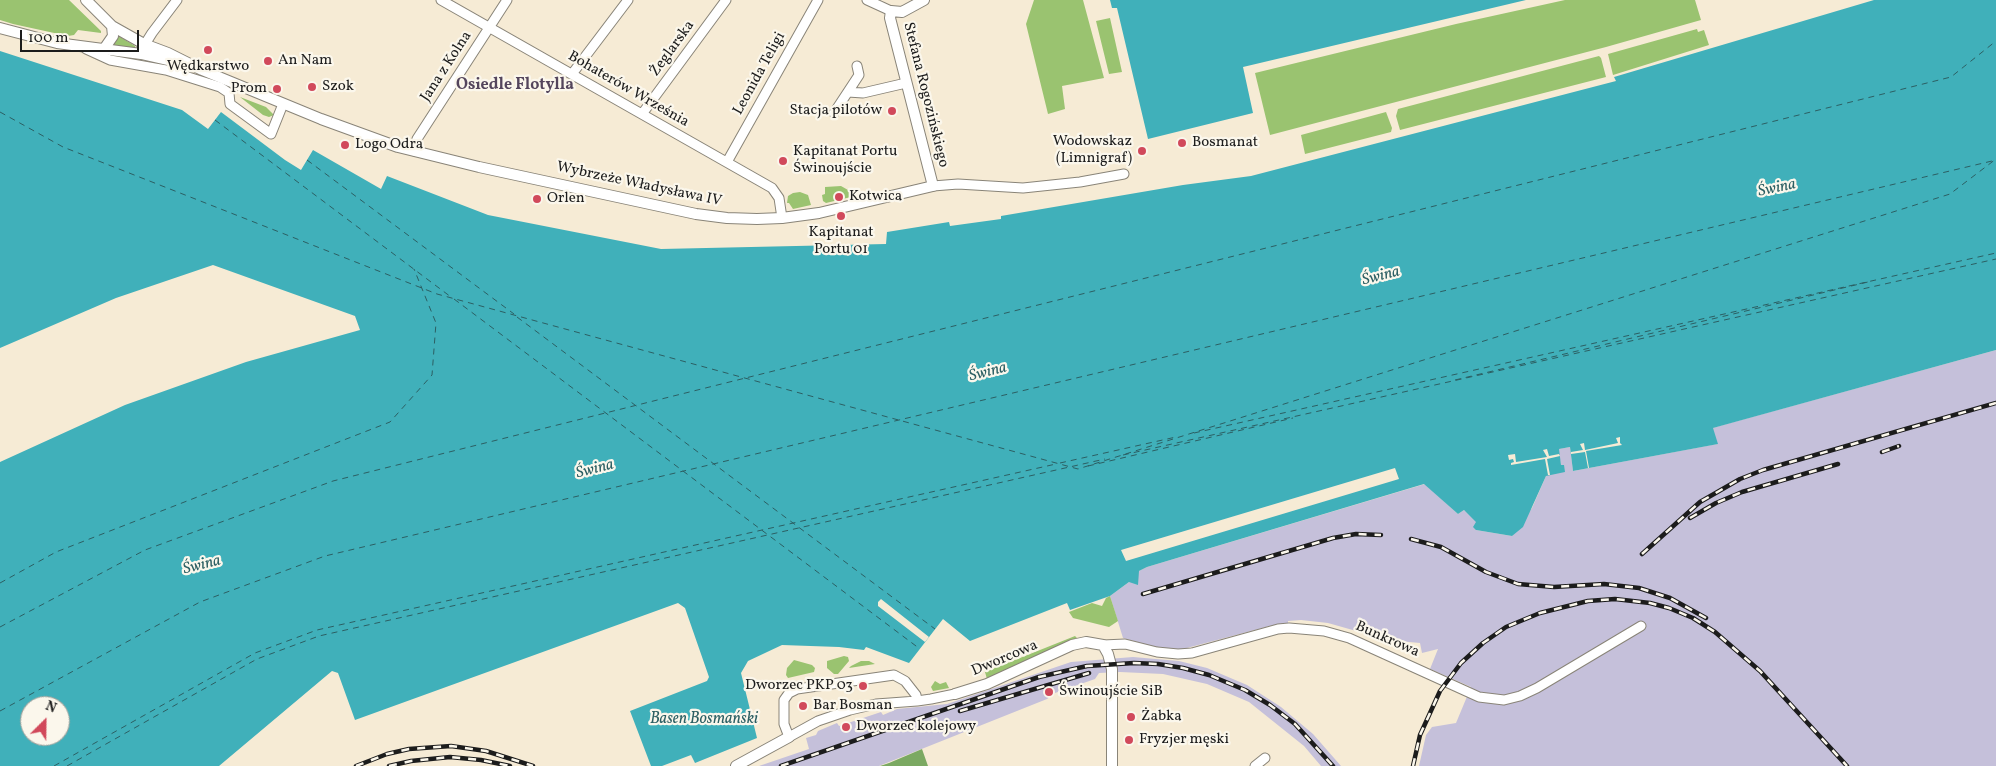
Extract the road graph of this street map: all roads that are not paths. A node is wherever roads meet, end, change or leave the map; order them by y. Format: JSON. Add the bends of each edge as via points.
{"nodes":[{"id":1,"x":86,"y":0,"type":"edge"},
{"id":2,"x":177,"y":0,"type":"edge"},
{"id":3,"x":441,"y":0,"type":"edge"},
{"id":4,"x":507,"y":0,"type":"edge"},
{"id":5,"x":628,"y":0,"type":"edge"},
{"id":6,"x":726,"y":0,"type":"edge"},
{"id":7,"x":818,"y":0,"type":"edge"},
{"id":8,"x":867,"y":0,"type":"edge"},
{"id":9,"x":924,"y":0,"type":"edge"},
{"id":10,"x":891,"y":11,"type":"junction"},
{"id":11,"x":112,"y":26,"type":"junction"},
{"id":12,"x":0,"y":28,"type":"edge"},
{"id":13,"x":488,"y":28,"type":"junction"},
{"id":14,"x":81,"y":47,"type":"junction"},
{"id":15,"x":104,"y":49,"type":"junction"},
{"id":16,"x":142,"y":49,"type":"junction"},
{"id":17,"x":856,"y":66,"type":"dead end"},
{"id":18,"x":572,"y":74,"type":"junction"},
{"id":19,"x":906,"y":82,"type":"junction"},
{"id":20,"x":848,"y":92,"type":"junction"},
{"id":21,"x":284,"y":104,"type":"junction"},
{"id":22,"x":834,"y":113,"type":"dead end"},
{"id":23,"x":642,"y":114,"type":"junction"},
{"id":24,"x":414,"y":151,"type":"junction"},
{"id":25,"x":727,"y":162,"type":"junction"},
{"id":26,"x":1124,"y":174,"type":"dead end"},
{"id":27,"x":933,"y":186,"type":"junction"},
{"id":28,"x":782,"y":218,"type":"junction"},
{"id":29,"x":1640,"y":626,"type":"dead end"},
{"id":30,"x":1103,"y":645,"type":"junction"},
{"id":31,"x":955,"y":694,"type":"joint"},
{"id":32,"x":917,"y":701,"type":"junction"},
{"id":33,"x":789,"y":737,"type":"junction"},
{"id":34,"x":1265,"y":758,"type":"dead end"},
{"id":35,"x":736,"y":766,"type":"edge"},
{"id":36,"x":1112,"y":766,"type":"edge"},
{"id":37,"x":1255,"y":766,"type":"edge"}],
"edges":[{"from":1,"to":11,"type":"street"},
{"from":2,"to":16,"type":"street"},
{"from":3,"to":13,"type":"street","name":"Bohaterów Września"},
{"from":4,"to":13,"type":"street","name":"Jana z Kolna"},
{"from":5,"to":18,"type":"street"},
{"from":6,"to":23,"type":"street","name":"Żeglarska"},
{"from":7,"to":25,"type":"street","name":"Leonida Teligi"},
{"from":8,"to":10,"type":"street"},
{"from":9,"to":10,"type":"street","via":[[902,12]]},
{"from":10,"to":19,"type":"street","name":"Stefana Rogozińskiego"},
{"from":11,"to":15,"type":"street","via":[[112,36]]},
{"from":11,"to":16,"type":"street"},
{"from":12,"to":14,"type":"street","name":"Wybrzeże Władysława IV"},
{"from":13,"to":18,"type":"street","name":"Bohaterów Września"},
{"from":13,"to":24,"type":"street","name":"Jana z Kolna","via":[[417,139]]},
{"from":14,"to":15,"type":"street","name":"Wybrzeże Władysława IV"},
{"from":14,"to":21,"type":"street","via":[[110,60],[166,70],[220,87],[229,93],[230,104],[274,130]]},
{"from":15,"to":16,"type":"street","name":"Wybrzeże Władysława IV"},
{"from":16,"to":21,"type":"street","name":"Wybrzeże Władysława IV","via":[[168,53]]},
{"from":17,"to":20,"type":"street","via":[[858,75]]},
{"from":18,"to":23,"type":"street","name":"Bohaterów Września"},
{"from":19,"to":20,"type":"street","via":[[863,93]]},
{"from":19,"to":27,"type":"street","name":"Stefana Rogozińskiego"},
{"from":20,"to":22,"type":"street"},
{"from":21,"to":24,"type":"street","name":"Wybrzeże Władysława IV","via":[[348,130]]},
{"from":23,"to":25,"type":"street","name":"Bohaterów Września"},
{"from":24,"to":28,"type":"street","name":"Wybrzeże Władysława IV","via":[[696,214],[727,218]]},
{"from":25,"to":28,"type":"street","name":"Bohaterów Września","via":[[775,190]]},
{"from":26,"to":27,"type":"street","name":"Wybrzeże Władysława IV","via":[[1023,188],[958,184]]},
{"from":27,"to":28,"type":"street","name":"Wybrzeże Władysława IV"},
{"from":29,"to":30,"type":"street","name":"Bunkrowa","via":[[1532,691],[1504,700],[1479,697],[1349,638],[1324,631],[1278,629],[1178,654],[1125,644]]},
{"from":30,"to":31,"type":"street","name":"Dworcowa","via":[[1092,642],[1072,646],[987,684]]},
{"from":30,"to":36,"type":"street","via":[[1112,670]]},
{"from":31,"to":32,"type":"street","name":"Dworcowa"},
{"from":32,"to":33,"type":"street","name":"Dworcowa","via":[[876,704],[837,713]]},
{"from":32,"to":33,"type":"street","via":[[905,681],[894,675],[797,689],[788,693],[784,700],[784,724]]},
{"from":33,"to":35,"type":"street","name":"Dworcowa"},
{"from":34,"to":37,"type":"street"}]}
